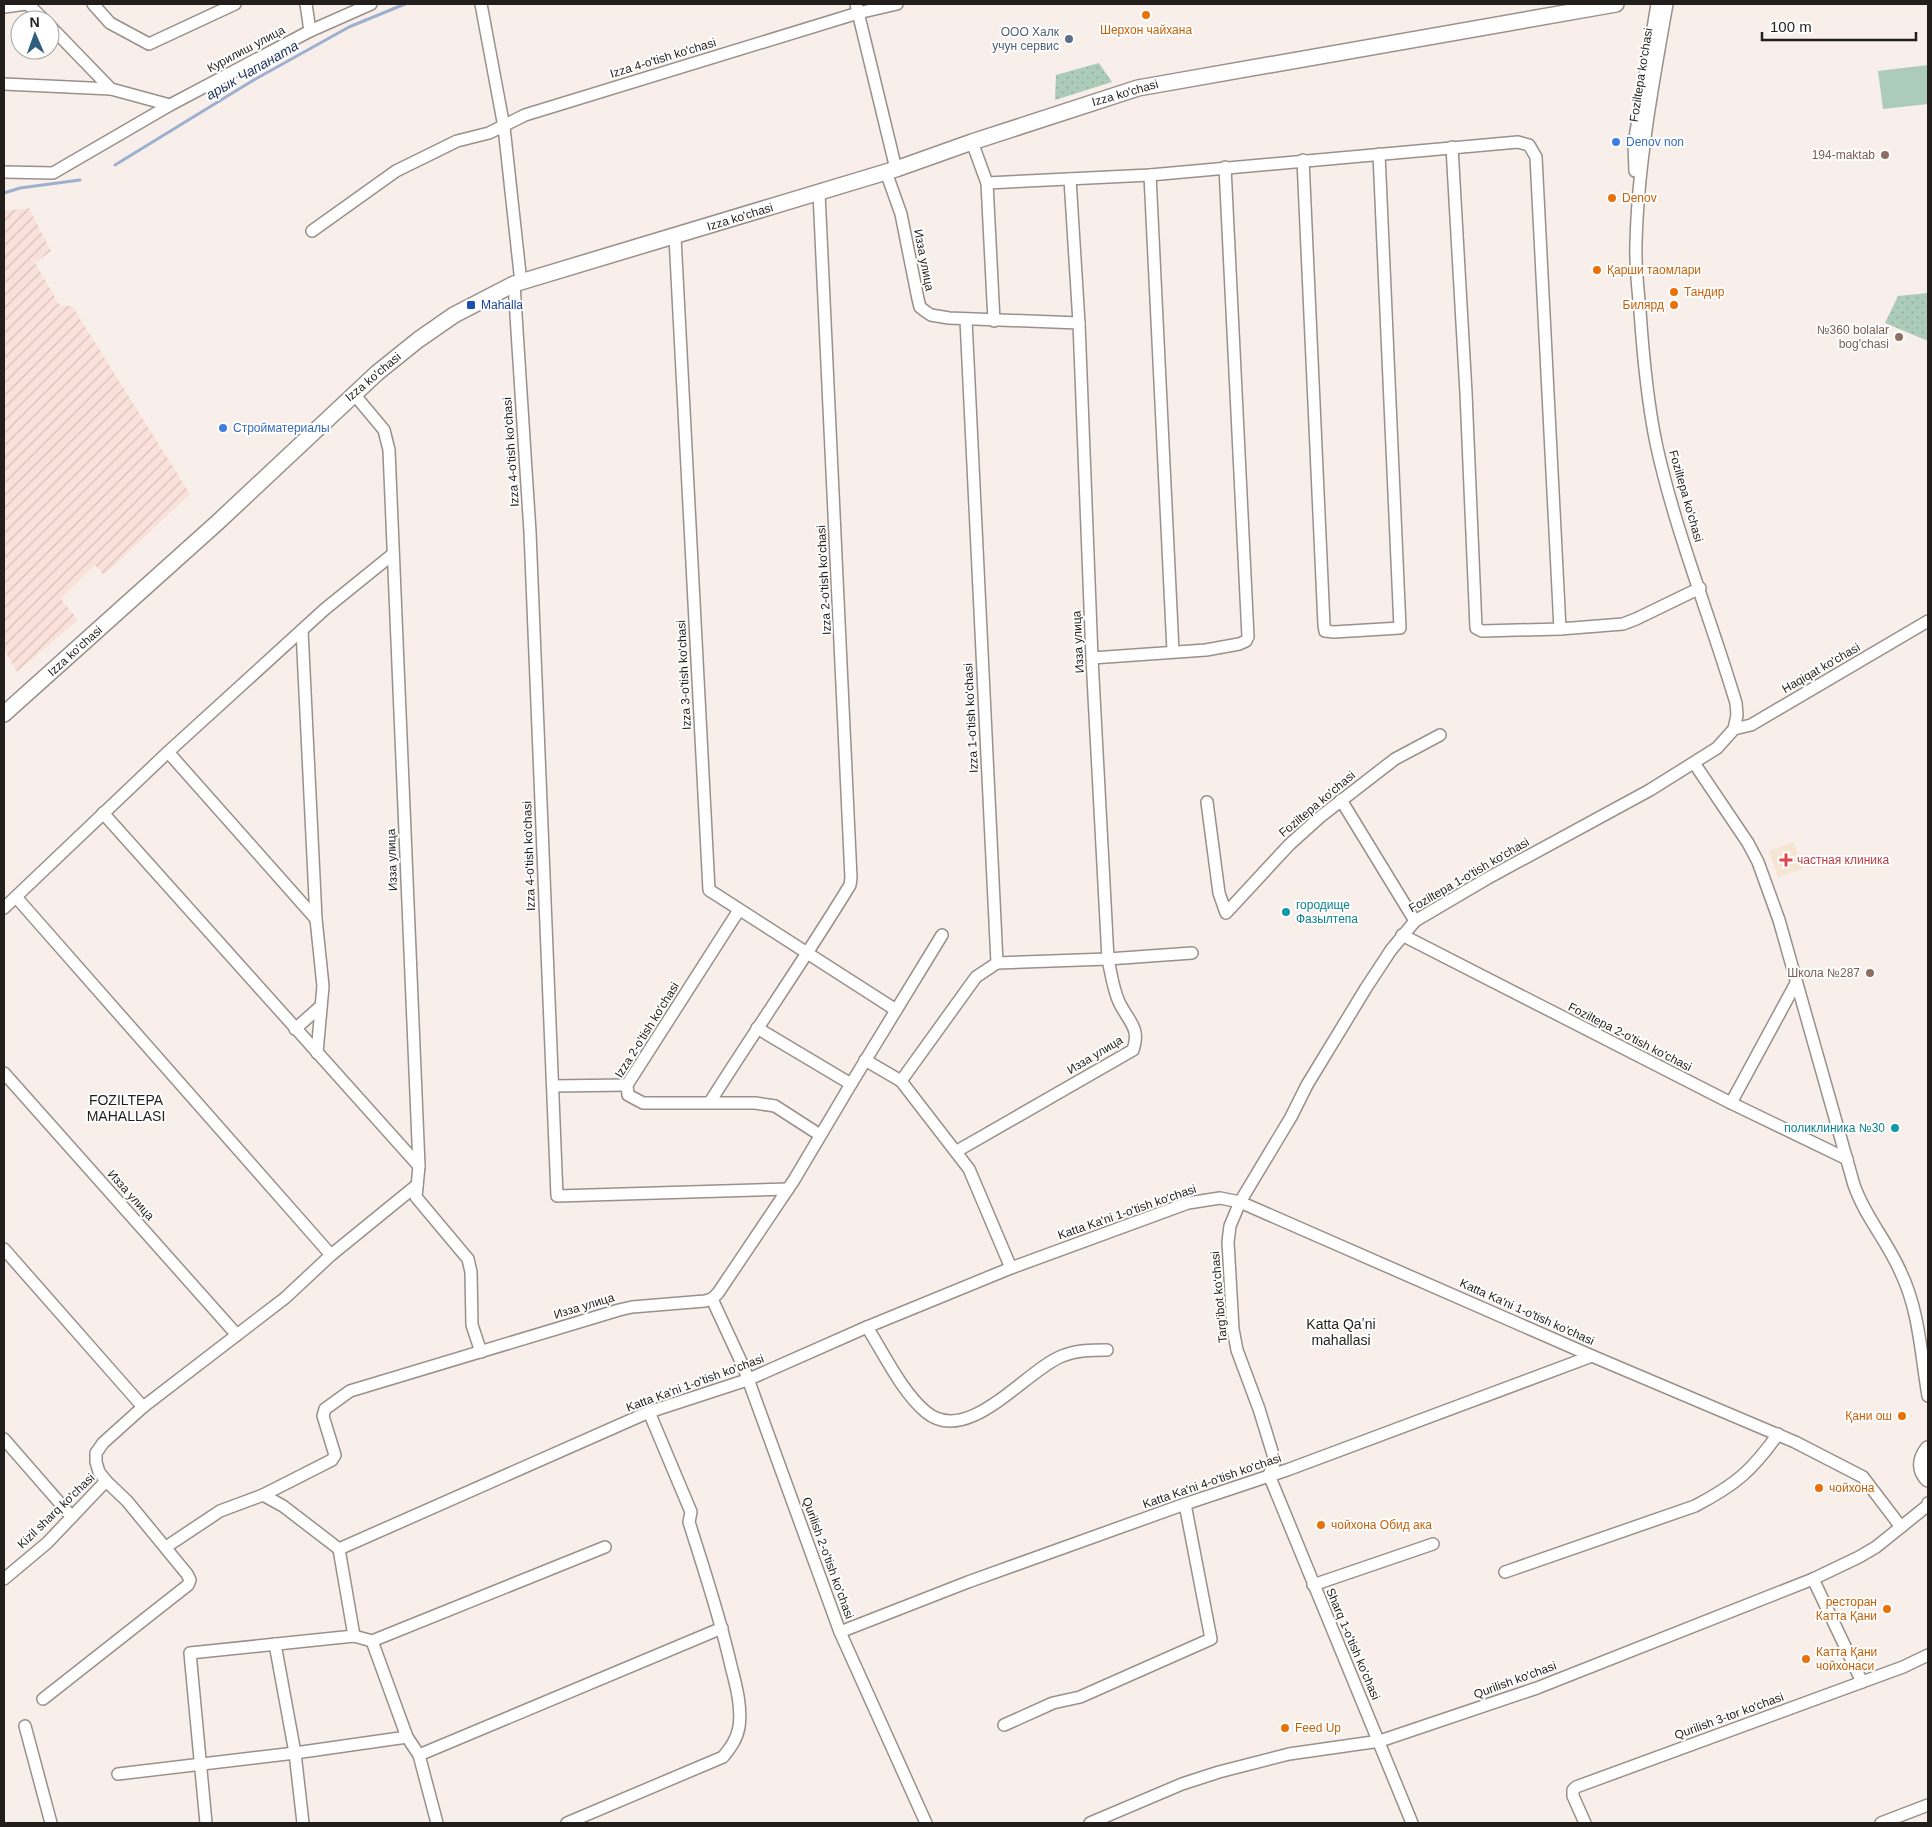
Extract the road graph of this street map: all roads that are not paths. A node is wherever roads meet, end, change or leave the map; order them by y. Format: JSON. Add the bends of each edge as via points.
{"nodes":[{"id":1,"x":27,"y":4,"type":"edge"},
{"id":2,"x":93,"y":4,"type":"edge"},
{"id":3,"x":235,"y":4,"type":"edge"},
{"id":4,"x":306,"y":4,"type":"edge"},
{"id":5,"x":371,"y":4,"type":"edge"},
{"id":6,"x":481,"y":4,"type":"edge"},
{"id":7,"x":897,"y":4,"type":"edge"},
{"id":8,"x":1616,"y":4,"type":"edge"},
{"id":9,"x":1657,"y":4,"type":"edge"},
{"id":10,"x":1667,"y":4,"type":"edge"},
{"id":11,"x":4,"y":7,"type":"edge"},
{"id":12,"x":857,"y":8,"type":"edge"},
{"id":13,"x":310,"y":31,"type":"junction"},
{"id":14,"x":60,"y":36,"type":"edge"},
{"id":15,"x":4,"y":84,"type":"edge"},
{"id":16,"x":111,"y":89,"type":"junction"},
{"id":17,"x":170,"y":104,"type":"junction"},
{"id":18,"x":504,"y":127,"type":"junction"},
{"id":19,"x":972,"y":142,"type":"junction"},
{"id":20,"x":1452,"y":147,"type":"junction"},
{"id":21,"x":1379,"y":154,"type":"junction"},
{"id":22,"x":1302,"y":160,"type":"junction"},
{"id":23,"x":1225,"y":167,"type":"junction"},
{"id":24,"x":891,"y":171,"type":"junction"},
{"id":25,"x":4,"y":172,"type":"edge"},
{"id":26,"x":1150,"y":175,"type":"junction"},
{"id":27,"x":1070,"y":179,"type":"junction"},
{"id":28,"x":987,"y":183,"type":"junction"},
{"id":29,"x":819,"y":193,"type":"junction"},
{"id":30,"x":1637,"y":210,"type":"junction"},
{"id":31,"x":312,"y":231,"type":"dead end"},
{"id":32,"x":675,"y":237,"type":"junction"},
{"id":33,"x":517,"y":284,"type":"junction"},
{"id":34,"x":966,"y":320,"type":"junction"},
{"id":35,"x":994,"y":321,"type":"junction"},
{"id":36,"x":1078,"y":323,"type":"junction"},
{"id":37,"x":353,"y":393,"type":"junction"},
{"id":38,"x":393,"y":554,"type":"junction"},
{"id":39,"x":1700,"y":588,"type":"junction"},
{"id":40,"x":1924,"y":623,"type":"edge"},
{"id":41,"x":1560,"y":629,"type":"junction"},
{"id":42,"x":302,"y":630,"type":"junction"},
{"id":43,"x":1173,"y":651,"type":"junction"},
{"id":44,"x":1092,"y":658,"type":"junction"},
{"id":45,"x":4,"y":714,"type":"edge"},
{"id":46,"x":1734,"y":728,"type":"junction"},
{"id":47,"x":1440,"y":735,"type":"dead end"},
{"id":48,"x":168,"y":752,"type":"junction"},
{"id":49,"x":1694,"y":763,"type":"junction"},
{"id":50,"x":1341,"y":800,"type":"junction"},
{"id":51,"x":1207,"y":802,"type":"dead end"},
{"id":52,"x":103,"y":813,"type":"junction"},
{"id":53,"x":16,"y":897,"type":"junction"},
{"id":54,"x":4,"y":908,"type":"edge"},
{"id":55,"x":739,"y":910,"type":"junction"},
{"id":56,"x":316,"y":919,"type":"junction"},
{"id":57,"x":1415,"y":921,"type":"junction"},
{"id":58,"x":942,"y":935,"type":"dead end"},
{"id":59,"x":1402,"y":935,"type":"junction"},
{"id":60,"x":1192,"y":953,"type":"dead end"},
{"id":61,"x":808,"y":954,"type":"junction"},
{"id":62,"x":1108,"y":959,"type":"junction"},
{"id":63,"x":996,"y":963,"type":"junction"},
{"id":64,"x":1796,"y":983,"type":"junction"},
{"id":65,"x":321,"y":1006,"type":"junction"},
{"id":66,"x":896,"y":1010,"type":"junction"},
{"id":67,"x":757,"y":1028,"type":"junction"},
{"id":68,"x":295,"y":1029,"type":"junction"},
{"id":69,"x":316,"y":1053,"type":"junction"},
{"id":70,"x":865,"y":1060,"type":"junction"},
{"id":71,"x":4,"y":1073,"type":"edge"},
{"id":72,"x":901,"y":1081,"type":"junction"},
{"id":73,"x":850,"y":1084,"type":"junction"},
{"id":74,"x":626,"y":1085,"type":"junction"},
{"id":75,"x":553,"y":1086,"type":"junction"},
{"id":76,"x":710,"y":1102,"type":"junction"},
{"id":77,"x":1731,"y":1104,"type":"junction"},
{"id":78,"x":820,"y":1135,"type":"junction"},
{"id":79,"x":957,"y":1151,"type":"junction"},
{"id":80,"x":1846,"y":1159,"type":"junction"},
{"id":81,"x":418,"y":1166,"type":"junction"},
{"id":82,"x":417,"y":1185,"type":"junction"},
{"id":83,"x":788,"y":1189,"type":"junction"},
{"id":84,"x":1240,"y":1202,"type":"junction"},
{"id":85,"x":4,"y":1249,"type":"edge"},
{"id":86,"x":332,"y":1255,"type":"junction"},
{"id":87,"x":1011,"y":1268,"type":"junction"},
{"id":88,"x":712,"y":1299,"type":"junction"},
{"id":89,"x":867,"y":1327,"type":"junction"},
{"id":90,"x":237,"y":1335,"type":"junction"},
{"id":91,"x":1108,"y":1350,"type":"dead end"},
{"id":92,"x":481,"y":1352,"type":"junction"},
{"id":93,"x":1592,"y":1356,"type":"junction"},
{"id":94,"x":747,"y":1380,"type":"junction"},
{"id":95,"x":1928,"y":1396,"type":"edge"},
{"id":96,"x":143,"y":1407,"type":"junction"},
{"id":97,"x":649,"y":1412,"type":"junction"},
{"id":98,"x":1778,"y":1434,"type":"junction"},
{"id":99,"x":4,"y":1439,"type":"edge"},
{"id":100,"x":1928,"y":1449,"type":"edge"},
{"id":101,"x":1269,"y":1475,"type":"junction"},
{"id":102,"x":1928,"y":1479,"type":"edge"},
{"id":103,"x":106,"y":1481,"type":"junction"},
{"id":104,"x":263,"y":1495,"type":"junction"},
{"id":105,"x":1184,"y":1504,"type":"junction"},
{"id":106,"x":1928,"y":1505,"type":"edge"},
{"id":107,"x":72,"y":1517,"type":"junction"},
{"id":108,"x":1901,"y":1527,"type":"junction"},
{"id":109,"x":1432,"y":1544,"type":"dead end"},
{"id":110,"x":166,"y":1547,"type":"junction"},
{"id":111,"x":605,"y":1547,"type":"dead end"},
{"id":112,"x":339,"y":1549,"type":"junction"},
{"id":113,"x":1505,"y":1572,"type":"dead end"},
{"id":114,"x":4,"y":1579,"type":"edge"},
{"id":115,"x":1813,"y":1579,"type":"junction"},
{"id":116,"x":1313,"y":1585,"type":"junction"},
{"id":117,"x":722,"y":1628,"type":"junction"},
{"id":118,"x":840,"y":1632,"type":"junction"},
{"id":119,"x":354,"y":1636,"type":"junction"},
{"id":120,"x":372,"y":1641,"type":"junction"},
{"id":121,"x":275,"y":1644,"type":"junction"},
{"id":122,"x":1928,"y":1655,"type":"edge"},
{"id":123,"x":1862,"y":1682,"type":"junction"},
{"id":124,"x":43,"y":1699,"type":"dead end"},
{"id":125,"x":1004,"y":1725,"type":"dead end"},
{"id":126,"x":25,"y":1726,"type":"dead end"},
{"id":127,"x":407,"y":1737,"type":"junction"},
{"id":128,"x":1380,"y":1741,"type":"junction"},
{"id":129,"x":295,"y":1753,"type":"junction"},
{"id":130,"x":419,"y":1755,"type":"junction"},
{"id":131,"x":201,"y":1764,"type":"junction"},
{"id":132,"x":118,"y":1774,"type":"dead end"},
{"id":133,"x":1928,"y":1805,"type":"edge"},
{"id":134,"x":51,"y":1823,"type":"edge"},
{"id":135,"x":206,"y":1823,"type":"edge"},
{"id":136,"x":303,"y":1823,"type":"edge"},
{"id":137,"x":437,"y":1823,"type":"edge"},
{"id":138,"x":567,"y":1823,"type":"edge"},
{"id":139,"x":926,"y":1823,"type":"edge"},
{"id":140,"x":1090,"y":1823,"type":"edge"},
{"id":141,"x":1412,"y":1823,"type":"edge"},
{"id":142,"x":1585,"y":1823,"type":"edge"},
{"id":143,"x":1881,"y":1823,"type":"edge"}],
"edges":[{"from":1,"to":11,"type":"street"},
{"from":2,"to":3,"type":"street","via":[[110,24],[149,44]]},
{"from":4,"to":13,"type":"street"},
{"from":5,"to":13,"type":"street","name":"Курилиш улица"},
{"from":6,"to":18,"type":"street"},
{"from":7,"to":12,"type":"street","name":"Izza 4-o'tish ko'chasi"},
{"from":8,"to":19,"type":"main road","name":"Izza ko'chasi","via":[[1151,84]]},
{"from":9,"to":30,"type":"street","name":"Foziltepa ko'chasi","via":[[1634,144]]},
{"from":10,"to":30,"type":"street","name":"Foziltepa ko'chasi","via":[[1644,144]]},
{"from":12,"to":18,"type":"street","name":"Izza 4-o'tish ko'chasi","via":[[525,114]]},
{"from":12,"to":24,"type":"street","name":"Изза улица"},
{"from":13,"to":17,"type":"street","name":"Курилиш улица"},
{"from":14,"to":16,"type":"street"},
{"from":15,"to":16,"type":"street"},
{"from":16,"to":17,"type":"street"},
{"from":17,"to":25,"type":"street","name":"Курилиш улица","via":[[53,173]]},
{"from":18,"to":31,"type":"street","via":[[457,141],[396,172]]},
{"from":18,"to":33,"type":"street","name":"Izza 4-o'tish ko'chasi"},
{"from":19,"to":24,"type":"main road","name":"Izza ko'chasi"},
{"from":19,"to":28,"type":"street"},
{"from":20,"to":21,"type":"street"},
{"from":20,"to":41,"type":"street","via":[[1518,142],[1529,145],[1536,157]]},
{"from":20,"to":41,"type":"street","via":[[1476,628],[1482,632]]},
{"from":21,"to":22,"type":"street"},
{"from":21,"to":22,"type":"street","via":[[1400,628],[1325,631]]},
{"from":22,"to":23,"type":"street"},
{"from":23,"to":26,"type":"street"},
{"from":23,"to":43,"type":"street","via":[[1247,639],[1239,644],[1206,650]]},
{"from":24,"to":29,"type":"main road","name":"Izza ko'chasi"},
{"from":24,"to":34,"type":"street","name":"Изза улица","via":[[920,307],[931,315]]},
{"from":26,"to":27,"type":"street"},
{"from":26,"to":43,"type":"street"},
{"from":27,"to":28,"type":"street"},
{"from":27,"to":36,"type":"street"},
{"from":28,"to":35,"type":"street"},
{"from":29,"to":32,"type":"main road","name":"Izza ko'chasi"},
{"from":29,"to":61,"type":"street","name":"Izza 2-o'tish ko'chasi","via":[[852,878]]},
{"from":30,"to":39,"type":"street","name":"Foziltepa ko'chasi","via":[[1637,274],[1649,405],[1666,481]]},
{"from":32,"to":33,"type":"main road","name":"Izza ko'chasi"},
{"from":32,"to":55,"type":"street","name":"Izza 3-o'tish ko'chasi","via":[[709,890]]},
{"from":33,"to":37,"type":"main road","name":"Izza ko'chasi","via":[[471,305],[436,327]]},
{"from":33,"to":75,"type":"street","name":"Izza 4-o'tish ko'chasi"},
{"from":34,"to":35,"type":"street","name":"Изза улица"},
{"from":34,"to":63,"type":"street","name":"Izza 1-o'tish ko'chasi"},
{"from":35,"to":36,"type":"street","name":"Изза улица"},
{"from":36,"to":44,"type":"street","name":"Изза улица"},
{"from":37,"to":38,"type":"street","name":"Изза улица","via":[[384,430],[389,450]]},
{"from":37,"to":45,"type":"main road","name":"Izza ko'chasi","via":[[218,522]]},
{"from":38,"to":42,"type":"street"},
{"from":38,"to":81,"type":"street","name":"Изза улица"},
{"from":39,"to":41,"type":"street","via":[[1630,622]]},
{"from":39,"to":46,"type":"street","name":"Foziltepa ko'chasi","via":[[1736,703]]},
{"from":40,"to":46,"type":"street","name":"Haqiqat ko'chasi","via":[[1751,725]]},
{"from":42,"to":48,"type":"street"},
{"from":42,"to":56,"type":"street"},
{"from":43,"to":44,"type":"street"},
{"from":44,"to":62,"type":"street","name":"Изза улица"},
{"from":46,"to":49,"type":"street","via":[[1717,748]]},
{"from":47,"to":50,"type":"street","name":"Foziltepa ko'chasi","via":[[1394,759]]},
{"from":48,"to":52,"type":"street"},
{"from":48,"to":56,"type":"street"},
{"from":49,"to":57,"type":"street","name":"Foziltepa 1-o'tish ko'chasi"},
{"from":49,"to":64,"type":"street","via":[[1755,856],[1779,920]]},
{"from":50,"to":51,"type":"street","name":"Foziltepa ko'chasi","via":[[1289,845],[1226,913],[1219,893]]},
{"from":50,"to":57,"type":"street"},
{"from":52,"to":53,"type":"street"},
{"from":52,"to":68,"type":"street"},
{"from":53,"to":54,"type":"street"},
{"from":53,"to":86,"type":"street"},
{"from":55,"to":61,"type":"street","name":"Izza 3-o'tish ko'chasi"},
{"from":55,"to":74,"type":"street","name":"Izza 2-o'tish ko'chasi"},
{"from":56,"to":65,"type":"street","via":[[323,986]]},
{"from":57,"to":59,"type":"street","name":"Foziltepa 1-o'tish ko'chasi"},
{"from":58,"to":66,"type":"street"},
{"from":59,"to":77,"type":"street","name":"Foziltepa 2-o'tish ko'chasi"},
{"from":59,"to":84,"type":"street","name":"Foziltepa 1-o'tish ko'chasi","via":[[1356,1004]]},
{"from":60,"to":62,"type":"street"},
{"from":61,"to":66,"type":"street","name":"Izza 3-o'tish ko'chasi"},
{"from":61,"to":67,"type":"street","name":"Izza 2-o'tish ko'chasi"},
{"from":62,"to":63,"type":"street"},
{"from":62,"to":79,"type":"street","name":"Изза улица","via":[[1119,1001],[1136,1031],[1133,1050]]},
{"from":63,"to":72,"type":"street","via":[[976,977]]},
{"from":64,"to":77,"type":"street"},
{"from":64,"to":80,"type":"street"},
{"from":65,"to":68,"type":"street"},
{"from":65,"to":69,"type":"street"},
{"from":66,"to":70,"type":"street"},
{"from":67,"to":73,"type":"street"},
{"from":67,"to":76,"type":"street","name":"Izza 2-o'tish ko'chasi"},
{"from":68,"to":69,"type":"street"},
{"from":69,"to":81,"type":"street"},
{"from":70,"to":72,"type":"street"},
{"from":70,"to":73,"type":"street"},
{"from":71,"to":90,"type":"street","name":"Изза улица"},
{"from":72,"to":79,"type":"street"},
{"from":73,"to":78,"type":"street"},
{"from":74,"to":75,"type":"street"},
{"from":74,"to":76,"type":"street","name":"Izza 2-o'tish ko'chasi","via":[[628,1095],[643,1103]]},
{"from":75,"to":83,"type":"street","name":"Izza 4-o'tish ko'chasi","via":[[557,1196]]},
{"from":76,"to":78,"type":"street","name":"Izza 2-o'tish ko'chasi","via":[[774,1106]]},
{"from":77,"to":80,"type":"street","name":"Foziltepa 2-o'tish ko'chasi"},
{"from":78,"to":83,"type":"street"},
{"from":79,"to":87,"type":"street","via":[[969,1168]]},
{"from":80,"to":95,"type":"street","via":[[1861,1203],[1907,1286],[1915,1314]]},
{"from":81,"to":82,"type":"street","name":"Изза улица"},
{"from":82,"to":86,"type":"street"},
{"from":82,"to":92,"type":"street","via":[[416,1196],[468,1259],[472,1325]]},
{"from":83,"to":88,"type":"street"},
{"from":84,"to":87,"type":"street","name":"Katta Ka'ni 1-o'tish ko'chasi","via":[[1220,1198],[1188,1203]]},
{"from":84,"to":93,"type":"street","name":"Katta Ka'ni 1-o'tish ko'chasi"},
{"from":84,"to":101,"type":"street","name":"Targ‘ibot ko‘chasi","via":[[1230,1226],[1228,1242],[1233,1329],[1237,1350],[1275,1462]]},
{"from":85,"to":96,"type":"street"},
{"from":86,"to":90,"type":"street","via":[[285,1298]]},
{"from":87,"to":89,"type":"street","name":"Katta Ka'ni 1-o'tish ko'chasi"},
{"from":88,"to":92,"type":"street","name":"Изза улица","via":[[619,1310]]},
{"from":88,"to":94,"type":"street","name":"Qurilish 2-o'tish ko'chasi"},
{"from":89,"to":91,"type":"street","via":[[898,1378],[920,1406],[928,1414],[943,1419],[964,1418],[985,1411],[1037,1370],[1061,1356],[1079,1351]]},
{"from":89,"to":94,"type":"street","name":"Katta Ka'ni 1-o'tish ko'chasi"},
{"from":90,"to":96,"type":"street"},
{"from":92,"to":104,"type":"street","name":"Изза улица","via":[[350,1391],[325,1409],[323,1416],[335,1455],[332,1460]]},
{"from":93,"to":98,"type":"street","name":"Katta Ka'ni 1-o'tish ko'chasi"},
{"from":93,"to":101,"type":"street","name":"Katta Ka'ni 4-o'tish ko'chasi"},
{"from":94,"to":97,"type":"street","name":"Katta Ka'ni 1-o'tish ko'chasi"},
{"from":94,"to":118,"type":"street","name":"Qurilish 2-o'tish ko'chasi"},
{"from":96,"to":103,"type":"street","via":[[102,1443],[96,1453],[99,1472]]},
{"from":97,"to":112,"type":"street","name":"Katta Ka'ni 1-o'tish ko'chasi"},
{"from":97,"to":117,"type":"street","via":[[691,1512],[689,1522]]},
{"from":98,"to":108,"type":"street","name":"Katta Ka'ni 1-o'tish ko'chasi","via":[[1863,1478]]},
{"from":98,"to":113,"type":"street","via":[[1747,1473],[1725,1490],[1695,1506]]},
{"from":99,"to":107,"type":"street"},
{"from":100,"to":102,"type":"main road","via":[[1921,1464]]},
{"from":101,"to":105,"type":"street","name":"Katta Ka'ni 4-o'tish ko'chasi"},
{"from":101,"to":116,"type":"street","name":"Sharq 1-o'tish ko'chasi"},
{"from":103,"to":107,"type":"street","name":"Kizil sharq ko'chasi"},
{"from":103,"to":110,"type":"street","name":"Kizil sharq ko'chasi"},
{"from":104,"to":110,"type":"street","via":[[220,1512]]},
{"from":104,"to":112,"type":"street"},
{"from":105,"to":118,"type":"street","name":"Katta Ka'ni 4-o'tish ko'chasi"},
{"from":105,"to":125,"type":"street","via":[[1211,1639],[1080,1697],[1053,1703]]},
{"from":106,"to":108,"type":"street","name":"Qurilish ko'chasi"},
{"from":107,"to":114,"type":"street","name":"Kizil sharq ko'chasi"},
{"from":108,"to":115,"type":"street","name":"Qurilish ko'chasi","via":[[1859,1557]]},
{"from":109,"to":116,"type":"street"},
{"from":110,"to":124,"type":"street","name":"Kizil sharq ko'chasi","via":[[188,1574],[188,1585]]},
{"from":111,"to":120,"type":"street"},
{"from":112,"to":119,"type":"street"},
{"from":115,"to":123,"type":"street"},
{"from":115,"to":128,"type":"street","name":"Qurilish ko'chasi","via":[[1537,1688]]},
{"from":116,"to":128,"type":"street","name":"Sharq 1-o'tish ko'chasi"},
{"from":117,"to":130,"type":"street"},
{"from":117,"to":138,"type":"street","via":[[739,1713],[734,1744],[724,1757]]},
{"from":118,"to":139,"type":"street","name":"Qurilish 2-o'tish ko'chasi"},
{"from":119,"to":120,"type":"street"},
{"from":119,"to":121,"type":"street"},
{"from":120,"to":127,"type":"street"},
{"from":121,"to":129,"type":"street"},
{"from":121,"to":131,"type":"street","via":[[190,1653]]},
{"from":122,"to":123,"type":"street","name":"Qurilish 3-tor ko'chasi"},
{"from":123,"to":142,"type":"street","name":"Qurilish 3-tor ko'chasi","via":[[1576,1787],[1574,1796]]},
{"from":126,"to":134,"type":"street"},
{"from":127,"to":129,"type":"street"},
{"from":127,"to":130,"type":"street"},
{"from":128,"to":140,"type":"street","name":"Qurilish ko'chasi","via":[[1289,1754],[1219,1772]]},
{"from":128,"to":141,"type":"street","name":"Sharq 1-o'tish ko'chasi"},
{"from":129,"to":131,"type":"street"},
{"from":129,"to":136,"type":"street"},
{"from":130,"to":137,"type":"street"},
{"from":131,"to":132,"type":"street"},
{"from":131,"to":135,"type":"street"},
{"from":133,"to":143,"type":"street"}]}
